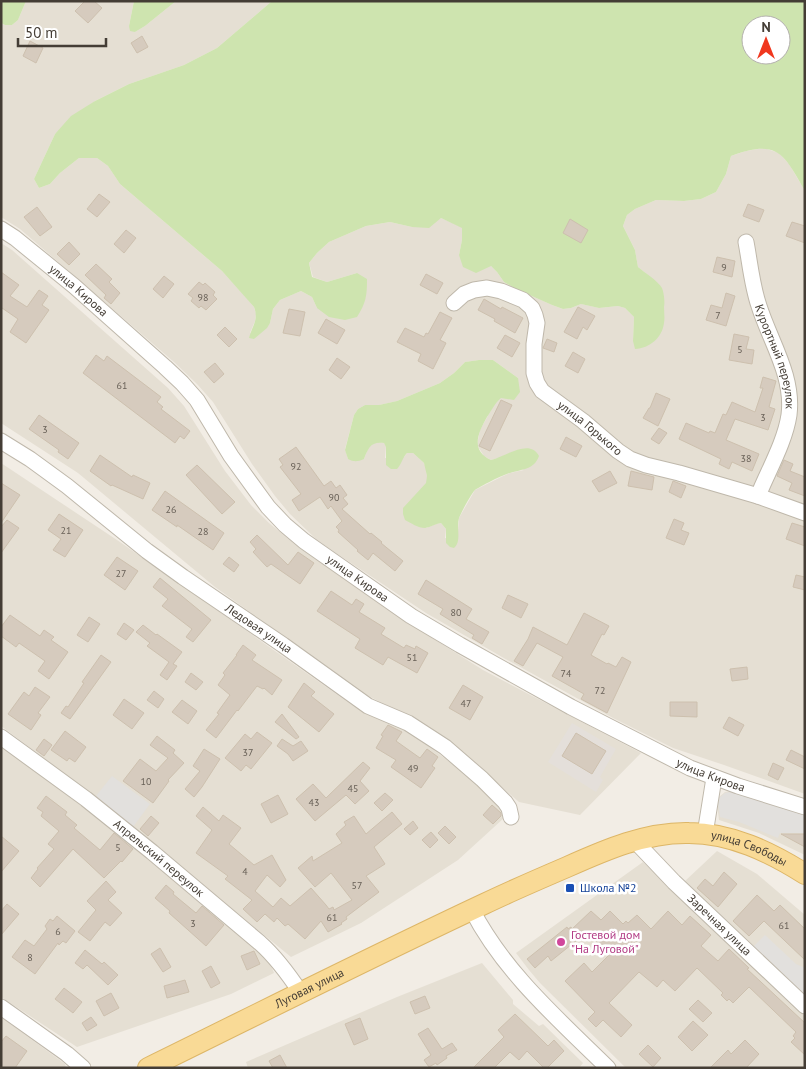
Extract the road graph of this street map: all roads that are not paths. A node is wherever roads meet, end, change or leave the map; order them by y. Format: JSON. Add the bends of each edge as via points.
{"nodes":[{"id":1,"x":1,"y":229,"type":"edge"},
{"id":2,"x":746,"y":242,"type":"dead end"},
{"id":3,"x":454,"y":303,"type":"dead end"},
{"id":4,"x":1,"y":441,"type":"edge"},
{"id":5,"x":758,"y":496,"type":"junction"},
{"id":6,"x":805,"y":513,"type":"edge"},
{"id":7,"x":1,"y":737,"type":"edge"},
{"id":8,"x":714,"y":778,"type":"junction"},
{"id":9,"x":805,"y":807,"type":"edge"},
{"id":10,"x":511,"y":817,"type":"dead end"},
{"id":11,"x":697,"y":833,"type":"junction"},
{"id":12,"x":635,"y":841,"type":"junction"},
{"id":13,"x":805,"y":874,"type":"edge"},
{"id":14,"x":472,"y":910,"type":"junction"},
{"id":15,"x":301,"y":993,"type":"junction"},
{"id":16,"x":1,"y":1006,"type":"edge"},
{"id":17,"x":805,"y":1006,"type":"edge"},
{"id":18,"x":83,"y":1068,"type":"edge"},
{"id":19,"x":148,"y":1068,"type":"edge"},
{"id":20,"x":608,"y":1068,"type":"edge"}],
"edges":[{"from":1,"to":8,"type":"street","name":"улица Кирова","via":[[74,286],[182,383],[197,400],[231,456],[268,507],[304,541],[411,616],[460,645],[639,743]]},
{"from":2,"to":5,"type":"street","name":"Курортный переулок","via":[[758,304],[786,374],[790,398],[786,428]]},
{"from":3,"to":5,"type":"street","name":"улица Горького","via":[[464,294],[487,288],[523,300],[536,315],[534,373],[542,391],[549,397],[630,459]]},
{"from":4,"to":10,"type":"street","name":"Ледовая улица","via":[[67,486],[183,577],[368,706],[408,723],[445,747],[505,802]]},
{"from":5,"to":6,"type":"street","name":"улица Горького"},
{"from":7,"to":15,"type":"street","name":"Апрельский переулок","via":[[86,799],[260,943],[274,955]]},
{"from":8,"to":9,"type":"street","name":"улица Кирова"},
{"from":8,"to":11,"type":"street"},
{"from":11,"to":12,"type":"main road","name":"Луговая улица"},
{"from":11,"to":13,"type":"main road","name":"улица Свободы","via":[[748,844]]},
{"from":12,"to":14,"type":"main road","name":"Луговая улица","via":[[611,848]]},
{"from":12,"to":17,"type":"street","name":"Заречная улица"},
{"from":14,"to":15,"type":"main road","name":"Луговая улица"},
{"from":14,"to":20,"type":"street","via":[[487,936],[528,988]]},
{"from":15,"to":19,"type":"main road","name":"Луговая улица"},
{"from":16,"to":18,"type":"street"}]}
